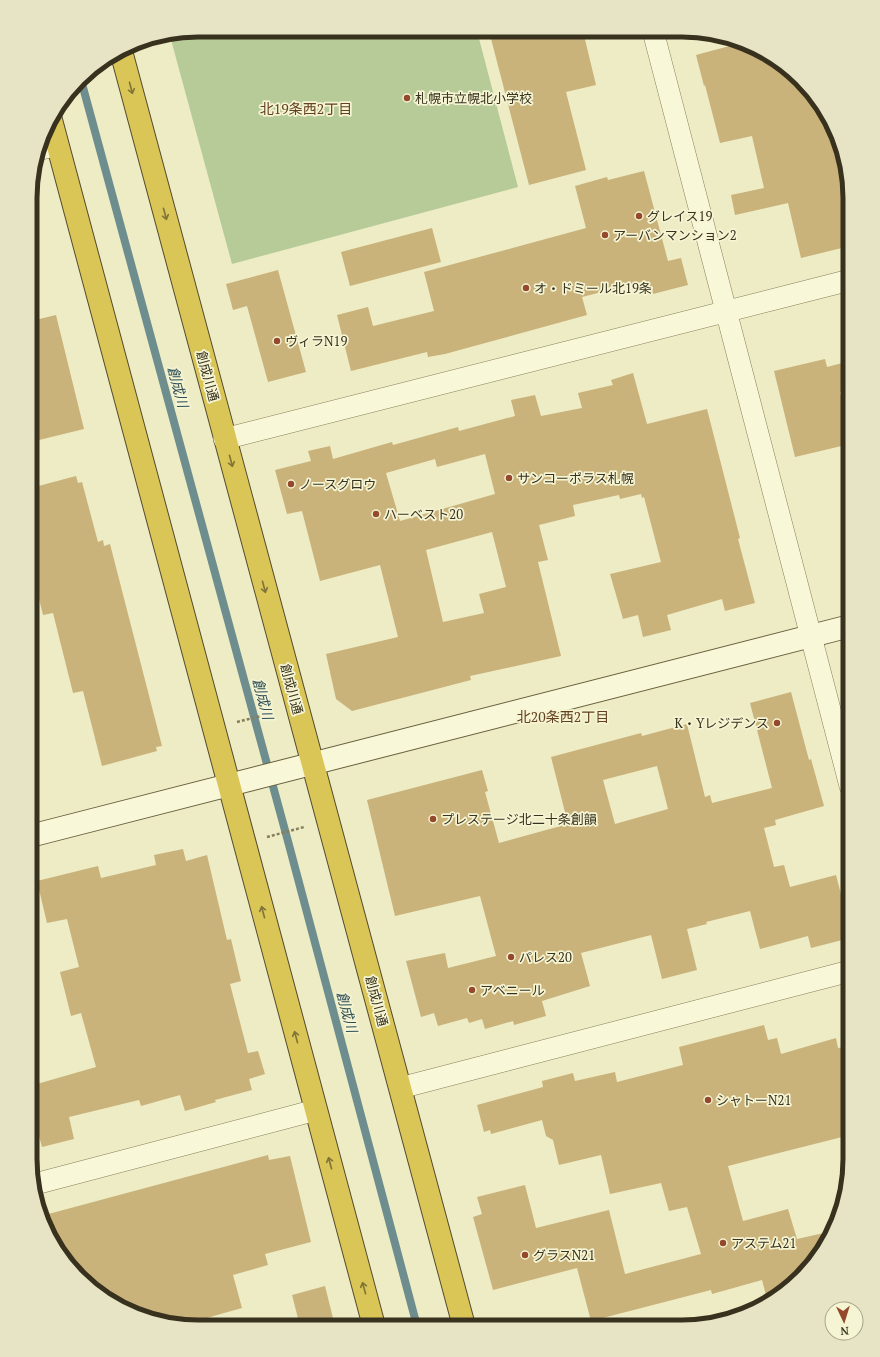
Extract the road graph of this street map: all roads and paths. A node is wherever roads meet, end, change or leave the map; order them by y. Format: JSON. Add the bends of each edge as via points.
{"nodes":[{"id":1,"x":655,"y":37,"type":"edge"},
{"id":2,"x":122,"y":57,"type":"edge"},
{"id":3,"x":53,"y":128,"type":"edge"},
{"id":4,"x":59,"y":150,"type":"junction"},
{"id":5,"x":43,"y":154,"type":"edge"},
{"id":6,"x":843,"y":282,"type":"edge"},
{"id":7,"x":726,"y":312,"type":"junction"},
{"id":8,"x":224,"y":439,"type":"junction"},
{"id":9,"x":843,"y":628,"type":"edge"},
{"id":10,"x":810,"y":635,"type":"junction"},
{"id":11,"x":273,"y":713,"type":"dead end"},
{"id":12,"x":234,"y":723,"type":"dead end"},
{"id":13,"x":843,"y":760,"type":"edge"},
{"id":14,"x":313,"y":764,"type":"junction"},
{"id":15,"x":238,"y":784,"type":"junction"},
{"id":16,"x":304,"y":827,"type":"dead end"},
{"id":17,"x":37,"y":834,"type":"edge"},
{"id":18,"x":267,"y":837,"type":"dead end"},
{"id":19,"x":843,"y":973,"type":"edge"},
{"id":20,"x":400,"y":1088,"type":"junction"},
{"id":21,"x":316,"y":1110,"type":"junction"},
{"id":22,"x":39,"y":1183,"type":"edge"},
{"id":23,"x":372,"y":1320,"type":"edge"},
{"id":24,"x":462,"y":1320,"type":"edge"}],
"edges":[{"from":1,"to":7,"type":"street"},
{"from":2,"to":8,"type":"highway","name":"創成川通","one_way":true},
{"from":3,"to":4,"type":"highway"},
{"from":4,"to":5,"type":"lane"},
{"from":4,"to":15,"type":"highway"},
{"from":6,"to":7,"type":"street"},
{"from":7,"to":8,"type":"street"},
{"from":7,"to":10,"type":"street"},
{"from":8,"to":14,"type":"highway","name":"創成川通","one_way":true},
{"from":9,"to":10,"type":"street"},
{"from":10,"to":13,"type":"street"},
{"from":10,"to":14,"type":"street"},
{"from":11,"to":12,"type":"path"},
{"from":14,"to":15,"type":"street"},
{"from":14,"to":20,"type":"highway","name":"創成川通"},
{"from":15,"to":17,"type":"street"},
{"from":21,"to":15,"type":"highway","one_way":true},
{"from":16,"to":18,"type":"path"},
{"from":19,"to":20,"type":"street"},
{"from":20,"to":24,"type":"highway","name":"創成川通"},
{"from":21,"to":22,"type":"street"},
{"from":23,"to":21,"type":"highway","one_way":true}]}
